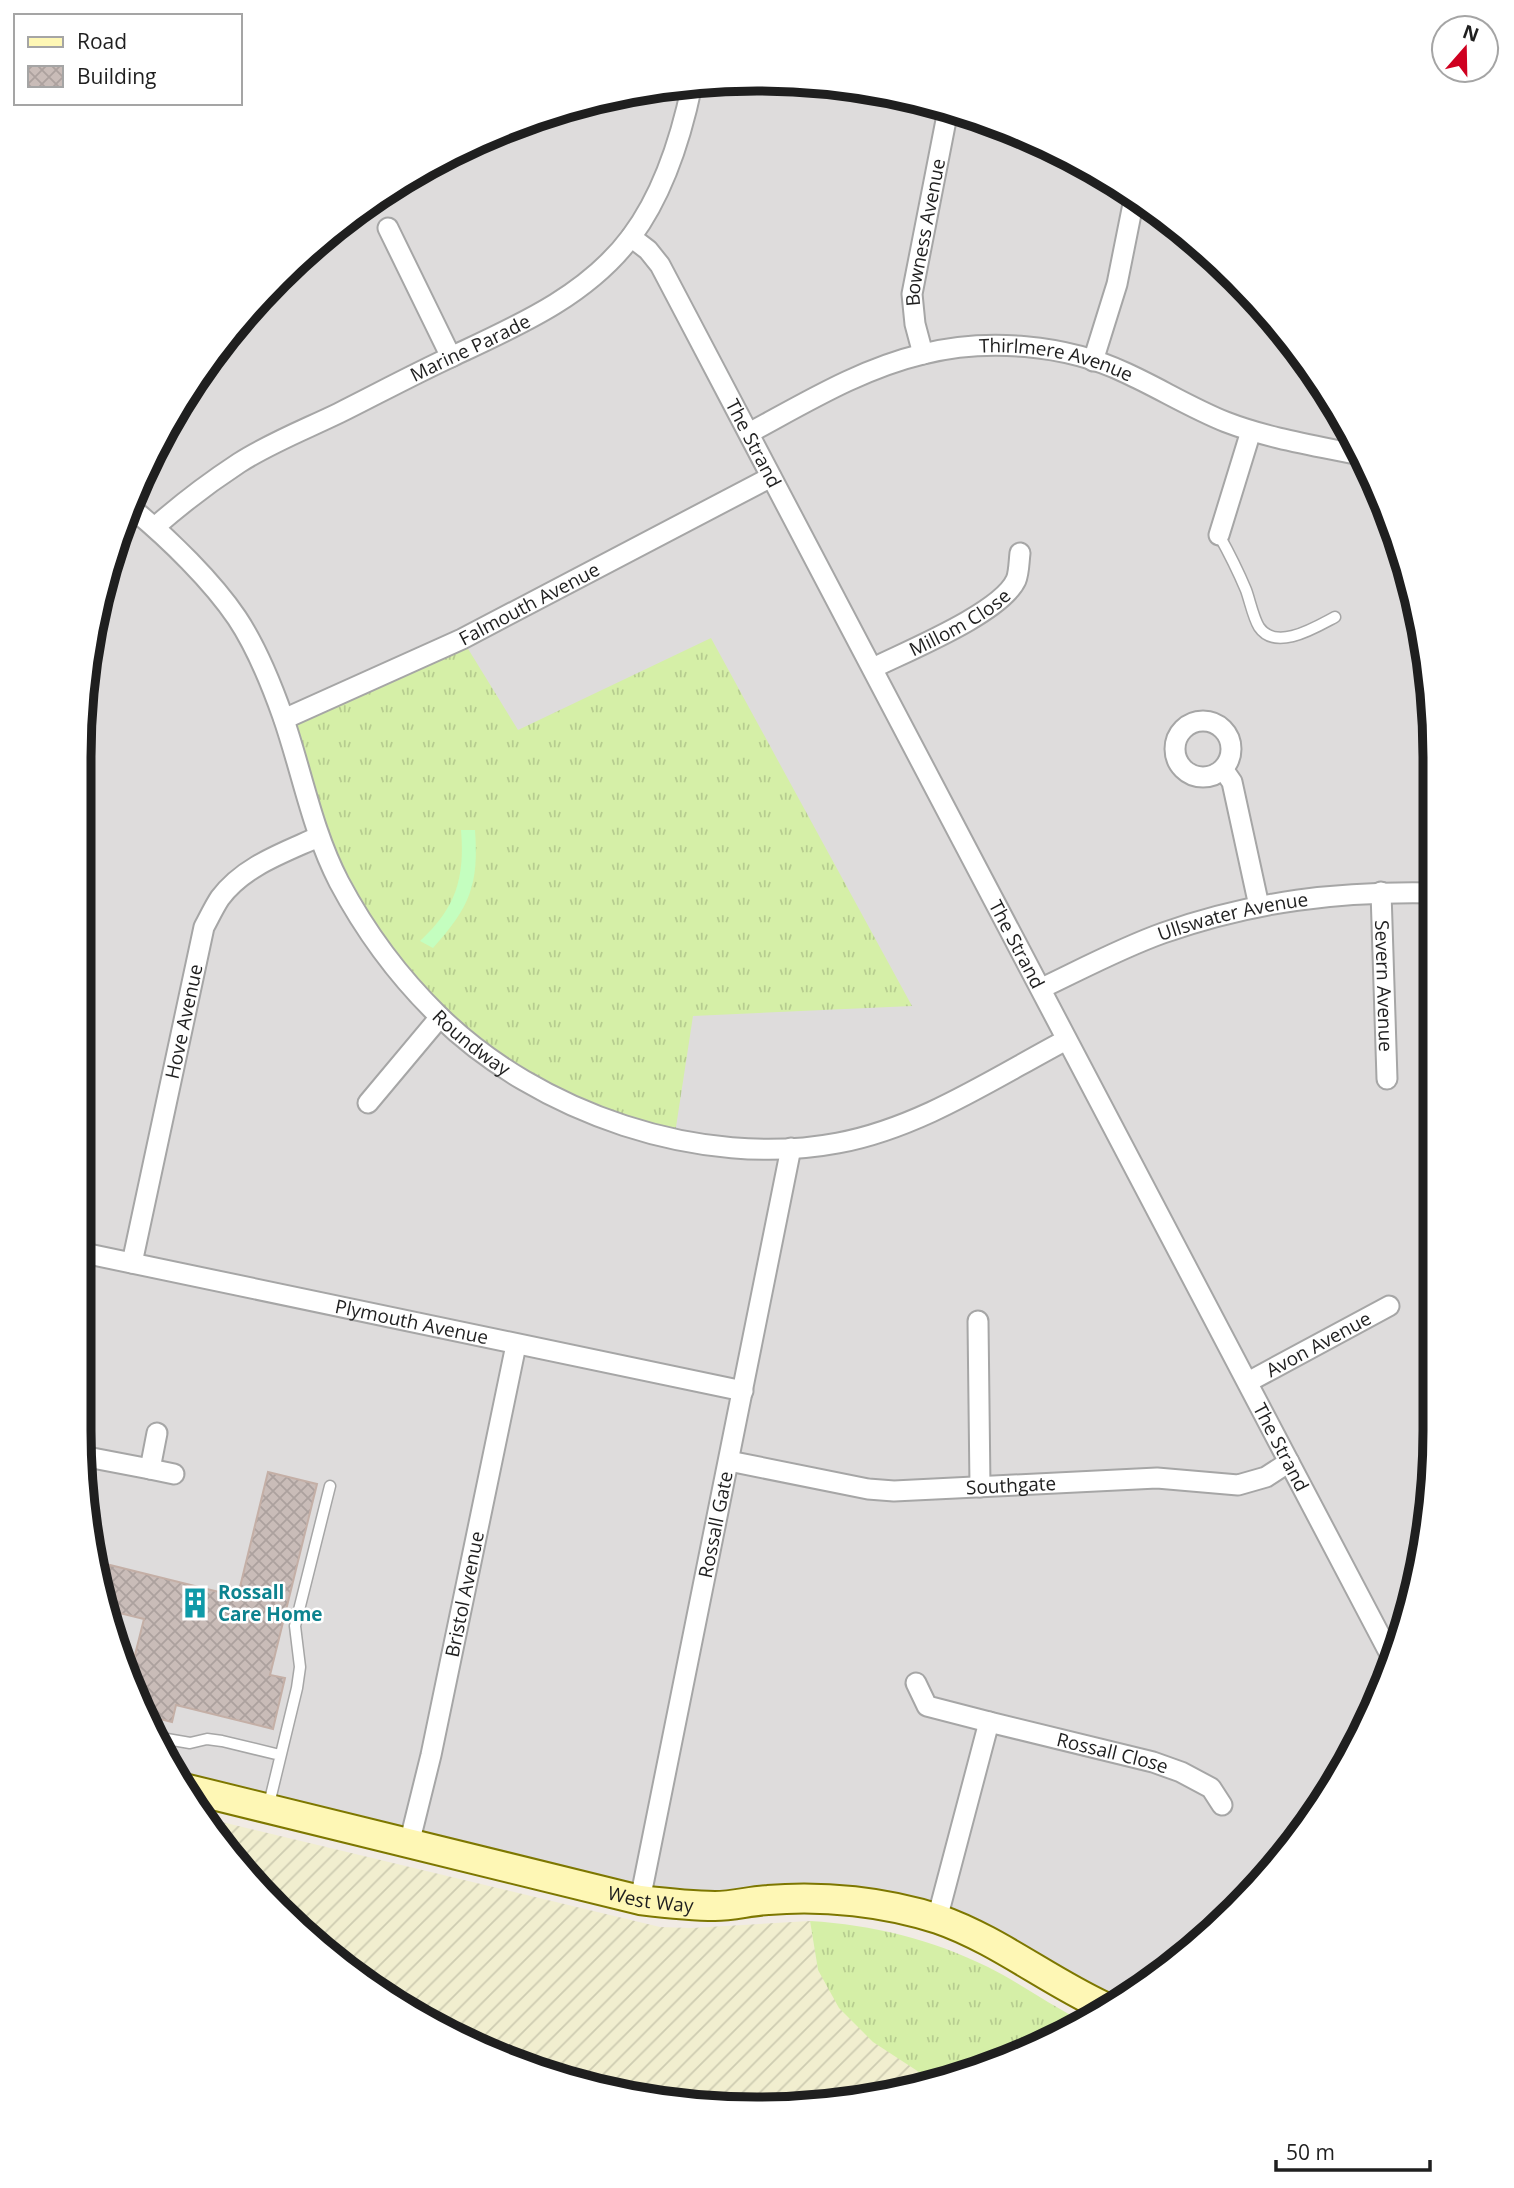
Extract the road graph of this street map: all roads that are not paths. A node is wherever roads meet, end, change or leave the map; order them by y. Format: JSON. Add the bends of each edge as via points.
{"nodes":[{"id":1,"x":690,"y":95,"type":"edge"},
{"id":2,"x":946,"y":119,"type":"edge"},
{"id":3,"x":1132,"y":207,"type":"edge"},
{"id":4,"x":387,"y":228,"type":"dead end"},
{"id":5,"x":631,"y":237,"type":"junction"},
{"id":6,"x":923,"y":354,"type":"junction"},
{"id":7,"x":451,"y":357,"type":"junction"},
{"id":8,"x":1093,"y":361,"type":"junction"},
{"id":9,"x":1251,"y":431,"type":"junction"},
{"id":10,"x":749,"y":433,"type":"junction"},
{"id":11,"x":1349,"y":452,"type":"edge"},
{"id":12,"x":771,"y":477,"type":"junction"},
{"id":13,"x":138,"y":513,"type":"edge"},
{"id":14,"x":155,"y":527,"type":"junction"},
{"id":15,"x":1219,"y":535,"type":"joint"},
{"id":16,"x":1020,"y":553,"type":"dead end"},
{"id":17,"x":1335,"y":617,"type":"dead end"},
{"id":18,"x":873,"y":668,"type":"junction"},
{"id":19,"x":284,"y":719,"type":"junction"},
{"id":20,"x":1223,"y":769,"type":"dead end"},
{"id":21,"x":318,"y":836,"type":"junction"},
{"id":22,"x":1381,"y":892,"type":"junction"},
{"id":23,"x":1423,"y":893,"type":"edge"},
{"id":24,"x":1259,"y":905,"type":"junction"},
{"id":25,"x":1042,"y":988,"type":"junction"},
{"id":26,"x":440,"y":1017,"type":"junction"},
{"id":27,"x":1066,"y":1040,"type":"junction"},
{"id":28,"x":1387,"y":1079,"type":"dead end"},
{"id":29,"x":368,"y":1103,"type":"dead end"},
{"id":30,"x":791,"y":1148,"type":"junction"},
{"id":31,"x":91,"y":1254,"type":"edge"},
{"id":32,"x":132,"y":1263,"type":"junction"},
{"id":33,"x":1389,"y":1306,"type":"dead end"},
{"id":34,"x":978,"y":1321,"type":"dead end"},
{"id":35,"x":516,"y":1345,"type":"junction"},
{"id":36,"x":1248,"y":1382,"type":"junction"},
{"id":37,"x":743,"y":1391,"type":"junction"},
{"id":38,"x":157,"y":1433,"type":"dead end"},
{"id":39,"x":92,"y":1458,"type":"edge"},
{"id":40,"x":729,"y":1461,"type":"junction"},
{"id":41,"x":1289,"y":1462,"type":"junction"},
{"id":42,"x":150,"y":1469,"type":"junction"},
{"id":43,"x":174,"y":1474,"type":"dead end"},
{"id":44,"x":330,"y":1486,"type":"dead end"},
{"id":45,"x":980,"y":1487,"type":"junction"},
{"id":46,"x":1387,"y":1648,"type":"edge"},
{"id":47,"x":916,"y":1683,"type":"dead end"},
{"id":48,"x":989,"y":1722,"type":"junction"},
{"id":49,"x":167,"y":1739,"type":"edge"},
{"id":50,"x":281,"y":1755,"type":"junction"},
{"id":51,"x":197,"y":1791,"type":"edge"},
{"id":52,"x":1222,"y":1805,"type":"dead end"},
{"id":53,"x":268,"y":1809,"type":"junction"},
{"id":54,"x":409,"y":1844,"type":"junction"},
{"id":55,"x":640,"y":1900,"type":"junction"},
{"id":56,"x":937,"y":1919,"type":"junction"},
{"id":57,"x":1097,"y":2003,"type":"edge"}],
"edges":[{"from":1,"to":5,"type":"street","name":"Marine Parade","via":[[668,169]]},
{"from":2,"to":6,"type":"street","name":"Bowness Avenue","via":[[912,294]]},
{"from":3,"to":8,"type":"street","via":[[1117,284]]},
{"from":4,"to":7,"type":"street"},
{"from":5,"to":7,"type":"street","name":"Marine Parade","via":[[600,270],[552,307]]},
{"from":5,"to":10,"type":"street","name":"The Strand","via":[[660,265]]},
{"from":6,"to":8,"type":"street","name":"Thirlmere Avenue","via":[[964,346],[1008,346]]},
{"from":6,"to":10,"type":"street","name":"Thirlmere Avenue","via":[[835,387]]},
{"from":7,"to":14,"type":"street","name":"Marine Parade","via":[[241,461]]},
{"from":8,"to":9,"type":"street","name":"Thirlmere Avenue"},
{"from":9,"to":11,"type":"street","name":"Thirlmere Avenue"},
{"from":9,"to":15,"type":"street"},
{"from":10,"to":12,"type":"street","name":"The Strand"},
{"from":12,"to":18,"type":"street","name":"The Strand"},
{"from":12,"to":19,"type":"street","name":"Falmouth Avenue","via":[[462,639]]},
{"from":13,"to":14,"type":"street","name":"Roundway"},
{"from":14,"to":19,"type":"street","name":"Roundway","via":[[236,617],[264,667]]},
{"from":15,"to":17,"type":"lane","via":[[1259,627],[1268,634],[1289,637]]},
{"from":16,"to":18,"type":"street","name":"Millom Close","via":[[1016,580],[1003,596],[981,613]]},
{"from":18,"to":25,"type":"street","name":"The Strand"},
{"from":19,"to":21,"type":"street","name":"Roundway"},
{"from":20,"to":24,"type":"street","via":[[1232,782]]},
{"from":21,"to":26,"type":"street","name":"Roundway","via":[[366,927]]},
{"from":21,"to":32,"type":"street","name":"Hove Avenue","via":[[238,879],[220,898],[204,927]]},
{"from":22,"to":23,"type":"street","name":"Ullswater Avenue"},
{"from":22,"to":24,"type":"street","name":"Ullswater Avenue"},
{"from":22,"to":28,"type":"street","name":"Severn Avenue"},
{"from":24,"to":25,"type":"street","name":"Ullswater Avenue","via":[[1164,933]]},
{"from":25,"to":27,"type":"street","name":"The Strand"},
{"from":26,"to":29,"type":"street"},
{"from":26,"to":30,"type":"street","name":"Roundway","via":[[509,1070],[627,1127],[708,1146]]},
{"from":27,"to":30,"type":"street","name":"Roundway","via":[[906,1122],[837,1143]]},
{"from":27,"to":36,"type":"street","name":"The Strand"},
{"from":30,"to":37,"type":"street","name":"Rossall Gate"},
{"from":31,"to":32,"type":"street","name":"Plymouth Avenue"},
{"from":32,"to":35,"type":"street","name":"Plymouth Avenue"},
{"from":33,"to":36,"type":"street","name":"Avon Avenue"},
{"from":34,"to":45,"type":"street"},
{"from":35,"to":37,"type":"street","name":"Plymouth Avenue"},
{"from":35,"to":54,"type":"street","name":"Bristol Avenue"},
{"from":36,"to":41,"type":"street","name":"The Strand"},
{"from":37,"to":40,"type":"street","name":"Rossall Gate"},
{"from":38,"to":42,"type":"street"},
{"from":39,"to":42,"type":"street"},
{"from":40,"to":45,"type":"street","name":"Southgate","via":[[868,1489]]},
{"from":40,"to":55,"type":"street","name":"Rossall Gate"},
{"from":41,"to":45,"type":"street","name":"Southgate","via":[[1266,1477],[1238,1485],[1157,1478]]},
{"from":41,"to":46,"type":"street","name":"The Strand"},
{"from":42,"to":43,"type":"street"},
{"from":44,"to":50,"type":"lane","via":[[295,1626],[300,1667]]},
{"from":47,"to":48,"type":"street","name":"Rossall Close","via":[[928,1706]]},
{"from":48,"to":52,"type":"street","name":"Rossall Close","via":[[1153,1762],[1211,1788]]},
{"from":48,"to":56,"type":"street"},
{"from":49,"to":50,"type":"lane","via":[[190,1744],[222,1741]]},
{"from":50,"to":53,"type":"lane"},
{"from":51,"to":53,"type":"street","name":"West Way"},
{"from":53,"to":54,"type":"street","name":"West Way"},
{"from":54,"to":55,"type":"street","name":"West Way"},
{"from":55,"to":56,"type":"street","name":"West Way","via":[[718,1906],[822,1899],[879,1905]]},
{"from":56,"to":57,"type":"street","name":"West Way","via":[[981,1938]]}]}
